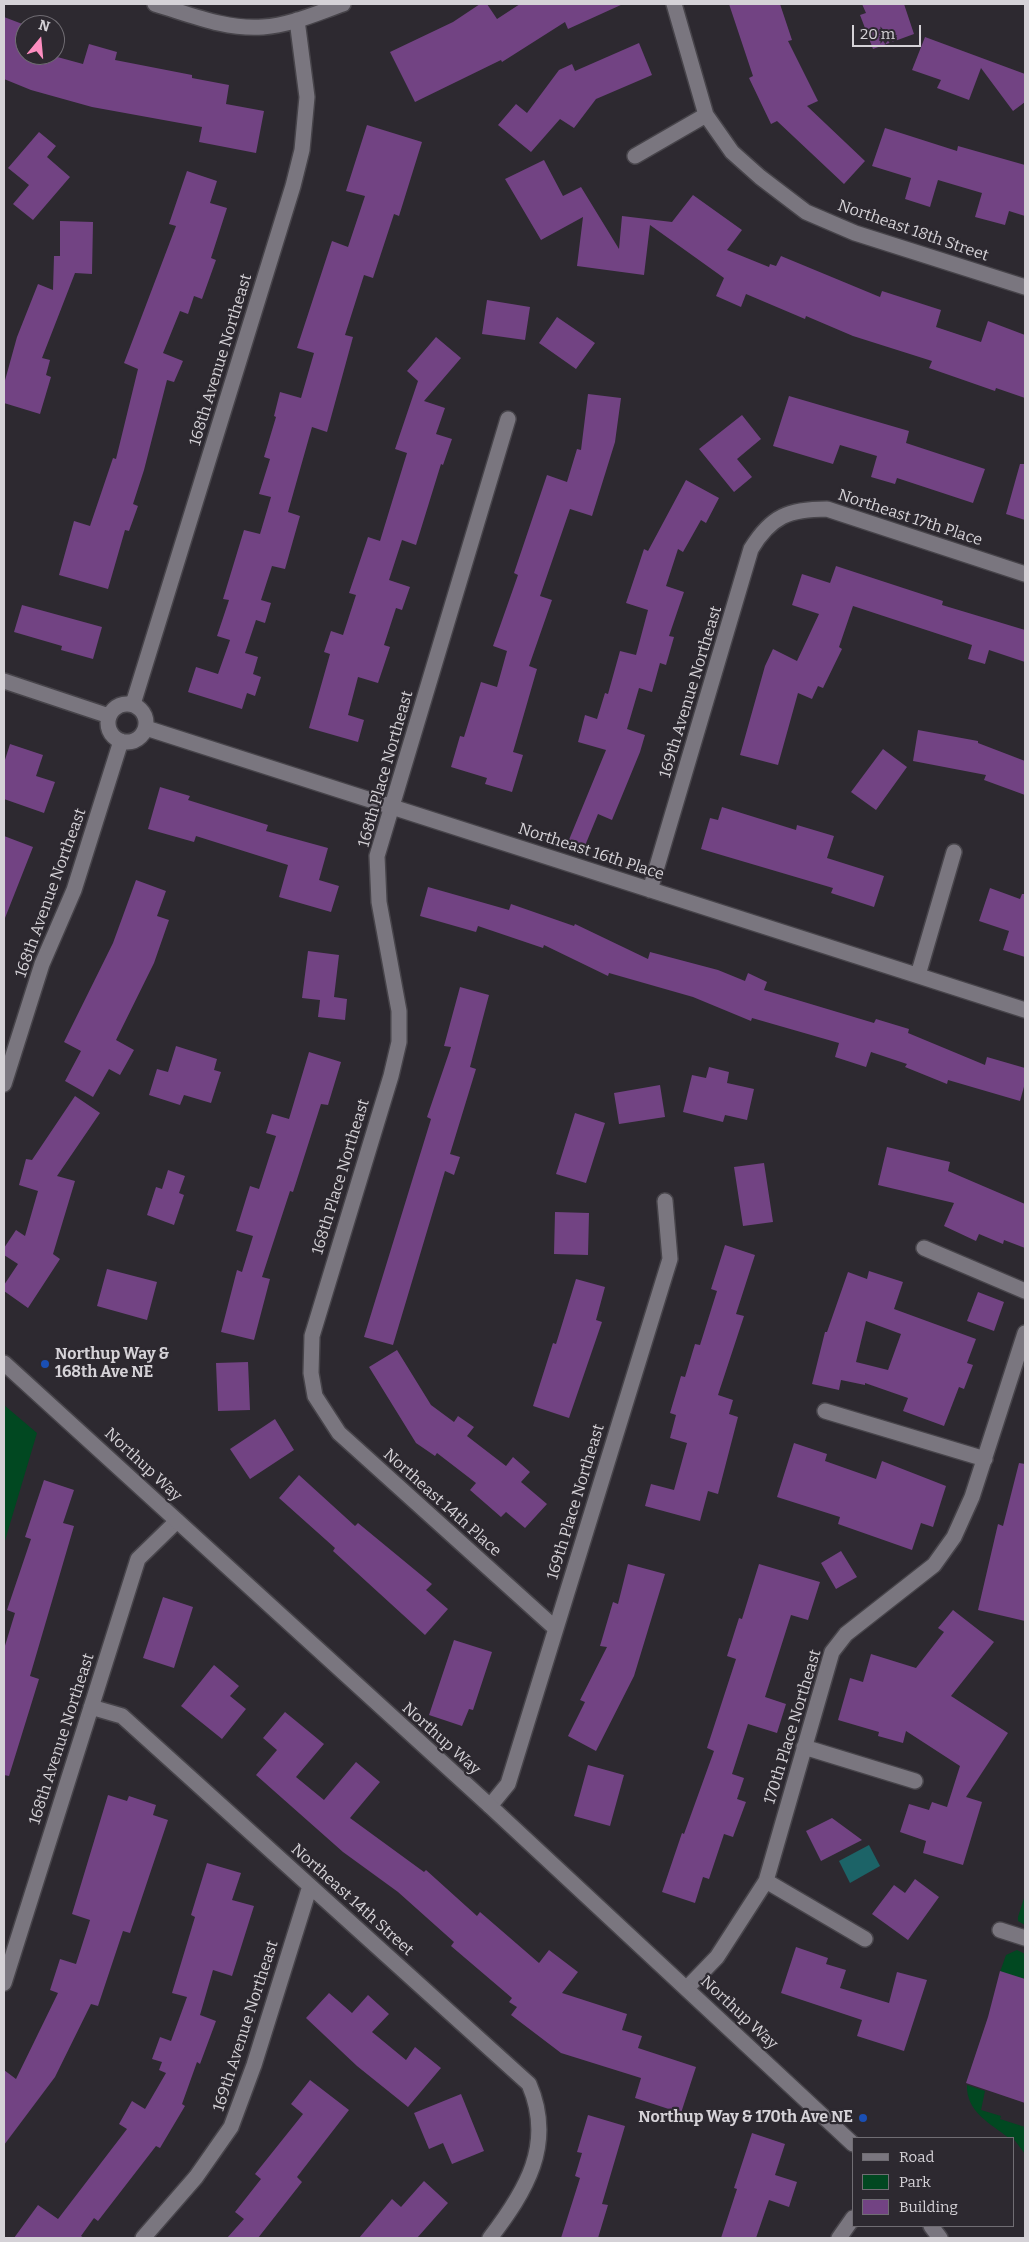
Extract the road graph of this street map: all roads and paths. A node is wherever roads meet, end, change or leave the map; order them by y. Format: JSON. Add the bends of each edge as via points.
{"nodes":[{"id":1,"x":155,"y":4,"type":"edge"},
{"id":2,"x":344,"y":4,"type":"edge"},
{"id":3,"x":674,"y":4,"type":"edge"},
{"id":4,"x":297,"y":20,"type":"junction"},
{"id":5,"x":706,"y":115,"type":"junction"},
{"id":6,"x":635,"y":156,"type":"dead end"},
{"id":7,"x":1025,"y":286,"type":"edge"},
{"id":8,"x":508,"y":419,"type":"dead end"},
{"id":9,"x":782,"y":515,"type":"joint"},
{"id":10,"x":1025,"y":574,"type":"edge"},
{"id":11,"x":4,"y":681,"type":"edge"},
{"id":12,"x":133,"y":704,"type":"junction"},
{"id":13,"x":109,"y":716,"type":"junction"},
{"id":14,"x":146,"y":728,"type":"junction"},
{"id":15,"x":121,"y":741,"type":"junction"},
{"id":16,"x":392,"y":807,"type":"junction"},
{"id":17,"x":954,"y":852,"type":"dead end"},
{"id":18,"x":650,"y":890,"type":"junction"},
{"id":19,"x":918,"y":975,"type":"junction"},
{"id":20,"x":1025,"y":1010,"type":"edge"},
{"id":21,"x":4,"y":1084,"type":"edge"},
{"id":22,"x":665,"y":1201,"type":"dead end"},
{"id":23,"x":924,"y":1248,"type":"dead end"},
{"id":24,"x":1025,"y":1291,"type":"edge"},
{"id":25,"x":1025,"y":1333,"type":"edge"},
{"id":26,"x":4,"y":1362,"type":"edge"},
{"id":27,"x":315,"y":1396,"type":"joint"},
{"id":28,"x":824,"y":1411,"type":"dead end"},
{"id":29,"x":985,"y":1459,"type":"junction"},
{"id":30,"x":177,"y":1521,"type":"junction"},
{"id":31,"x":555,"y":1628,"type":"junction"},
{"id":32,"x":91,"y":1707,"type":"junction"},
{"id":33,"x":804,"y":1747,"type":"junction"},
{"id":34,"x":915,"y":1781,"type":"dead end"},
{"id":35,"x":490,"y":1806,"type":"junction"},
{"id":36,"x":766,"y":1881,"type":"junction"},
{"id":37,"x":310,"y":1886,"type":"junction"},
{"id":38,"x":1000,"y":1930,"type":"dead end"},
{"id":39,"x":1025,"y":1938,"type":"edge"},
{"id":40,"x":865,"y":1939,"type":"dead end"},
{"id":41,"x":4,"y":1982,"type":"edge"},
{"id":42,"x":687,"y":1988,"type":"junction"},
{"id":43,"x":852,"y":2143,"type":"edge"},
{"id":44,"x":852,"y":2219,"type":"edge"},
{"id":45,"x":932,"y":2227,"type":"edge"},
{"id":46,"x":143,"y":2238,"type":"edge"},
{"id":47,"x":490,"y":2238,"type":"edge"},
{"id":48,"x":839,"y":2238,"type":"edge"},
{"id":49,"x":940,"y":2238,"type":"edge"}],
"edges":[{"from":1,"to":4,"type":"street","via":[[220,24],[262,27]]},
{"from":2,"to":4,"type":"street"},
{"from":3,"to":5,"type":"street","name":"Northeast 18th Street"},
{"from":4,"to":12,"type":"street","name":"168th Avenue Northeast","via":[[307,97],[300,159]]},
{"from":5,"to":6,"type":"street"},
{"from":5,"to":7,"type":"street","name":"Northeast 18th Street","via":[[732,152],[806,212],[855,233]]},
{"from":8,"to":16,"type":"street","name":"168th Place Northeast"},
{"from":9,"to":10,"type":"street","name":"Northeast 17th Place","via":[[804,509],[828,509]]},
{"from":9,"to":18,"type":"street","name":"169th Avenue Northeast","via":[[762,531],[752,549]]},
{"from":11,"to":13,"type":"street"},
{"from":12,"to":13,"type":"street","via":[[121,704]]},
{"from":12,"to":14,"type":"street","via":[[146,716]]},
{"from":13,"to":15,"type":"street","via":[[109,729]]},
{"from":14,"to":15,"type":"street","via":[[139,738]]},
{"from":14,"to":16,"type":"street","name":"Northeast 16th Place"},
{"from":15,"to":21,"type":"street","name":"168th Avenue Northeast","via":[[74,890],[42,964]]},
{"from":16,"to":18,"type":"street","name":"Northeast 16th Place"},
{"from":16,"to":27,"type":"street","name":"168th Place Northeast","via":[[377,856],[379,902],[399,1010],[399,1042],[312,1336],[311,1373]]},
{"from":17,"to":19,"type":"street"},
{"from":18,"to":19,"type":"street","name":"Northeast 16th Place"},
{"from":19,"to":20,"type":"street","name":"Northeast 16th Place"},
{"from":22,"to":31,"type":"street","name":"169th Place Northeast","via":[[670,1259]]},
{"from":23,"to":24,"type":"street"},
{"from":25,"to":29,"type":"street","name":"170th Place Northeast"},
{"from":26,"to":30,"type":"street","name":"Northup Way"},
{"from":27,"to":31,"type":"street","name":"Northeast 14th Place","via":[[339,1433]]},
{"from":28,"to":29,"type":"street"},
{"from":29,"to":33,"type":"street","name":"170th Place Northeast","via":[[954,1537],[934,1565],[846,1634],[832,1652]]},
{"from":30,"to":32,"type":"street","name":"168th Avenue Northeast","via":[[138,1559]]},
{"from":30,"to":35,"type":"street","name":"Northup Way"},
{"from":31,"to":35,"type":"street","name":"169th Place Northeast","via":[[508,1784]]},
{"from":32,"to":37,"type":"street","name":"Northeast 14th Street","via":[[122,1716]]},
{"from":32,"to":41,"type":"street","name":"168th Avenue Northeast"},
{"from":33,"to":34,"type":"street"},
{"from":33,"to":36,"type":"street","name":"170th Place Northeast"},
{"from":35,"to":42,"type":"street","name":"Northup Way"},
{"from":36,"to":40,"type":"street"},
{"from":36,"to":42,"type":"street","name":"170th Place Northeast","via":[[717,1957]]},
{"from":37,"to":46,"type":"street","name":"169th Avenue Northeast","via":[[231,2128],[196,2177]]},
{"from":37,"to":47,"type":"street","name":"Northeast 14th Street","via":[[529,2084],[539,2116],[538,2155],[518,2202]]},
{"from":38,"to":39,"type":"street"},
{"from":42,"to":43,"type":"street","name":"Northup Way"},
{"from":44,"to":48,"type":"street"},
{"from":45,"to":49,"type":"street"}]}
